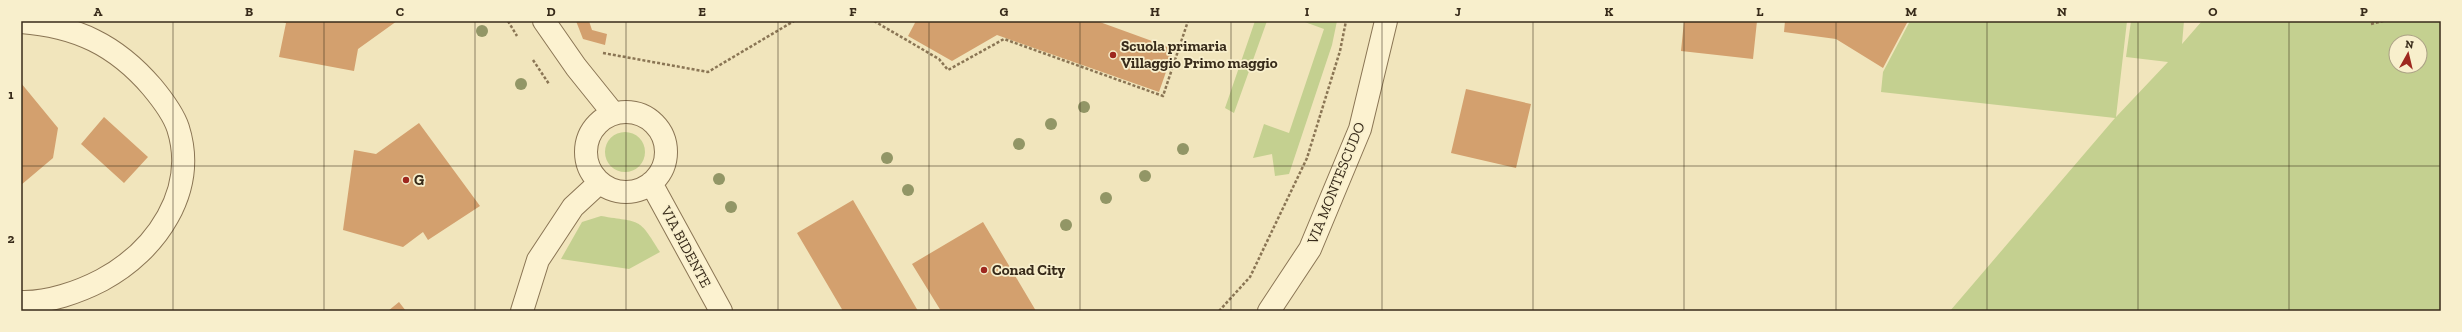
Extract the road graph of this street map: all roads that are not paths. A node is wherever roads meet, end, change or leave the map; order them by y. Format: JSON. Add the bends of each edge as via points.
{"nodes":[{"id":1,"x":544,"y":21,"type":"edge"},
{"id":2,"x":1386,"y":21,"type":"edge"},
{"id":3,"x":21,"y":22,"type":"edge"},
{"id":4,"x":613,"y":113,"type":"junction"},
{"id":5,"x":599,"y":183,"type":"junction"},
{"id":6,"x":652,"y":183,"type":"junction"},
{"id":7,"x":21,"y":302,"type":"edge"},
{"id":8,"x":522,"y":311,"type":"edge"},
{"id":9,"x":721,"y":311,"type":"edge"},
{"id":10,"x":1269,"y":311,"type":"edge"}],
"edges":[{"from":1,"to":4,"type":"street"},
{"from":2,"to":10,"type":"street","name":"VIA MONTESCUDO","via":[[1360,129],[1310,249]]},
{"from":3,"to":7,"type":"street","via":[[45,24],[82,34],[113,50],[140,73],[163,99],[178,128],[183,157],[181,183],[172,210],[160,232],[143,250],[116,272],[89,287],[63,296]]},
{"from":4,"to":5,"type":"street","via":[[602,118],[594,127],[586,144],[586,162],[591,174]]},
{"from":4,"to":6,"type":"street","via":[[625,111],[648,118],[664,136],[666,162]]},
{"from":5,"to":6,"type":"street","via":[[625,193],[639,190]]},
{"from":5,"to":8,"type":"street","via":[[573,208],[538,260]]},
{"from":6,"to":9,"type":"street","name":"VIA BIDENTE"}]}
